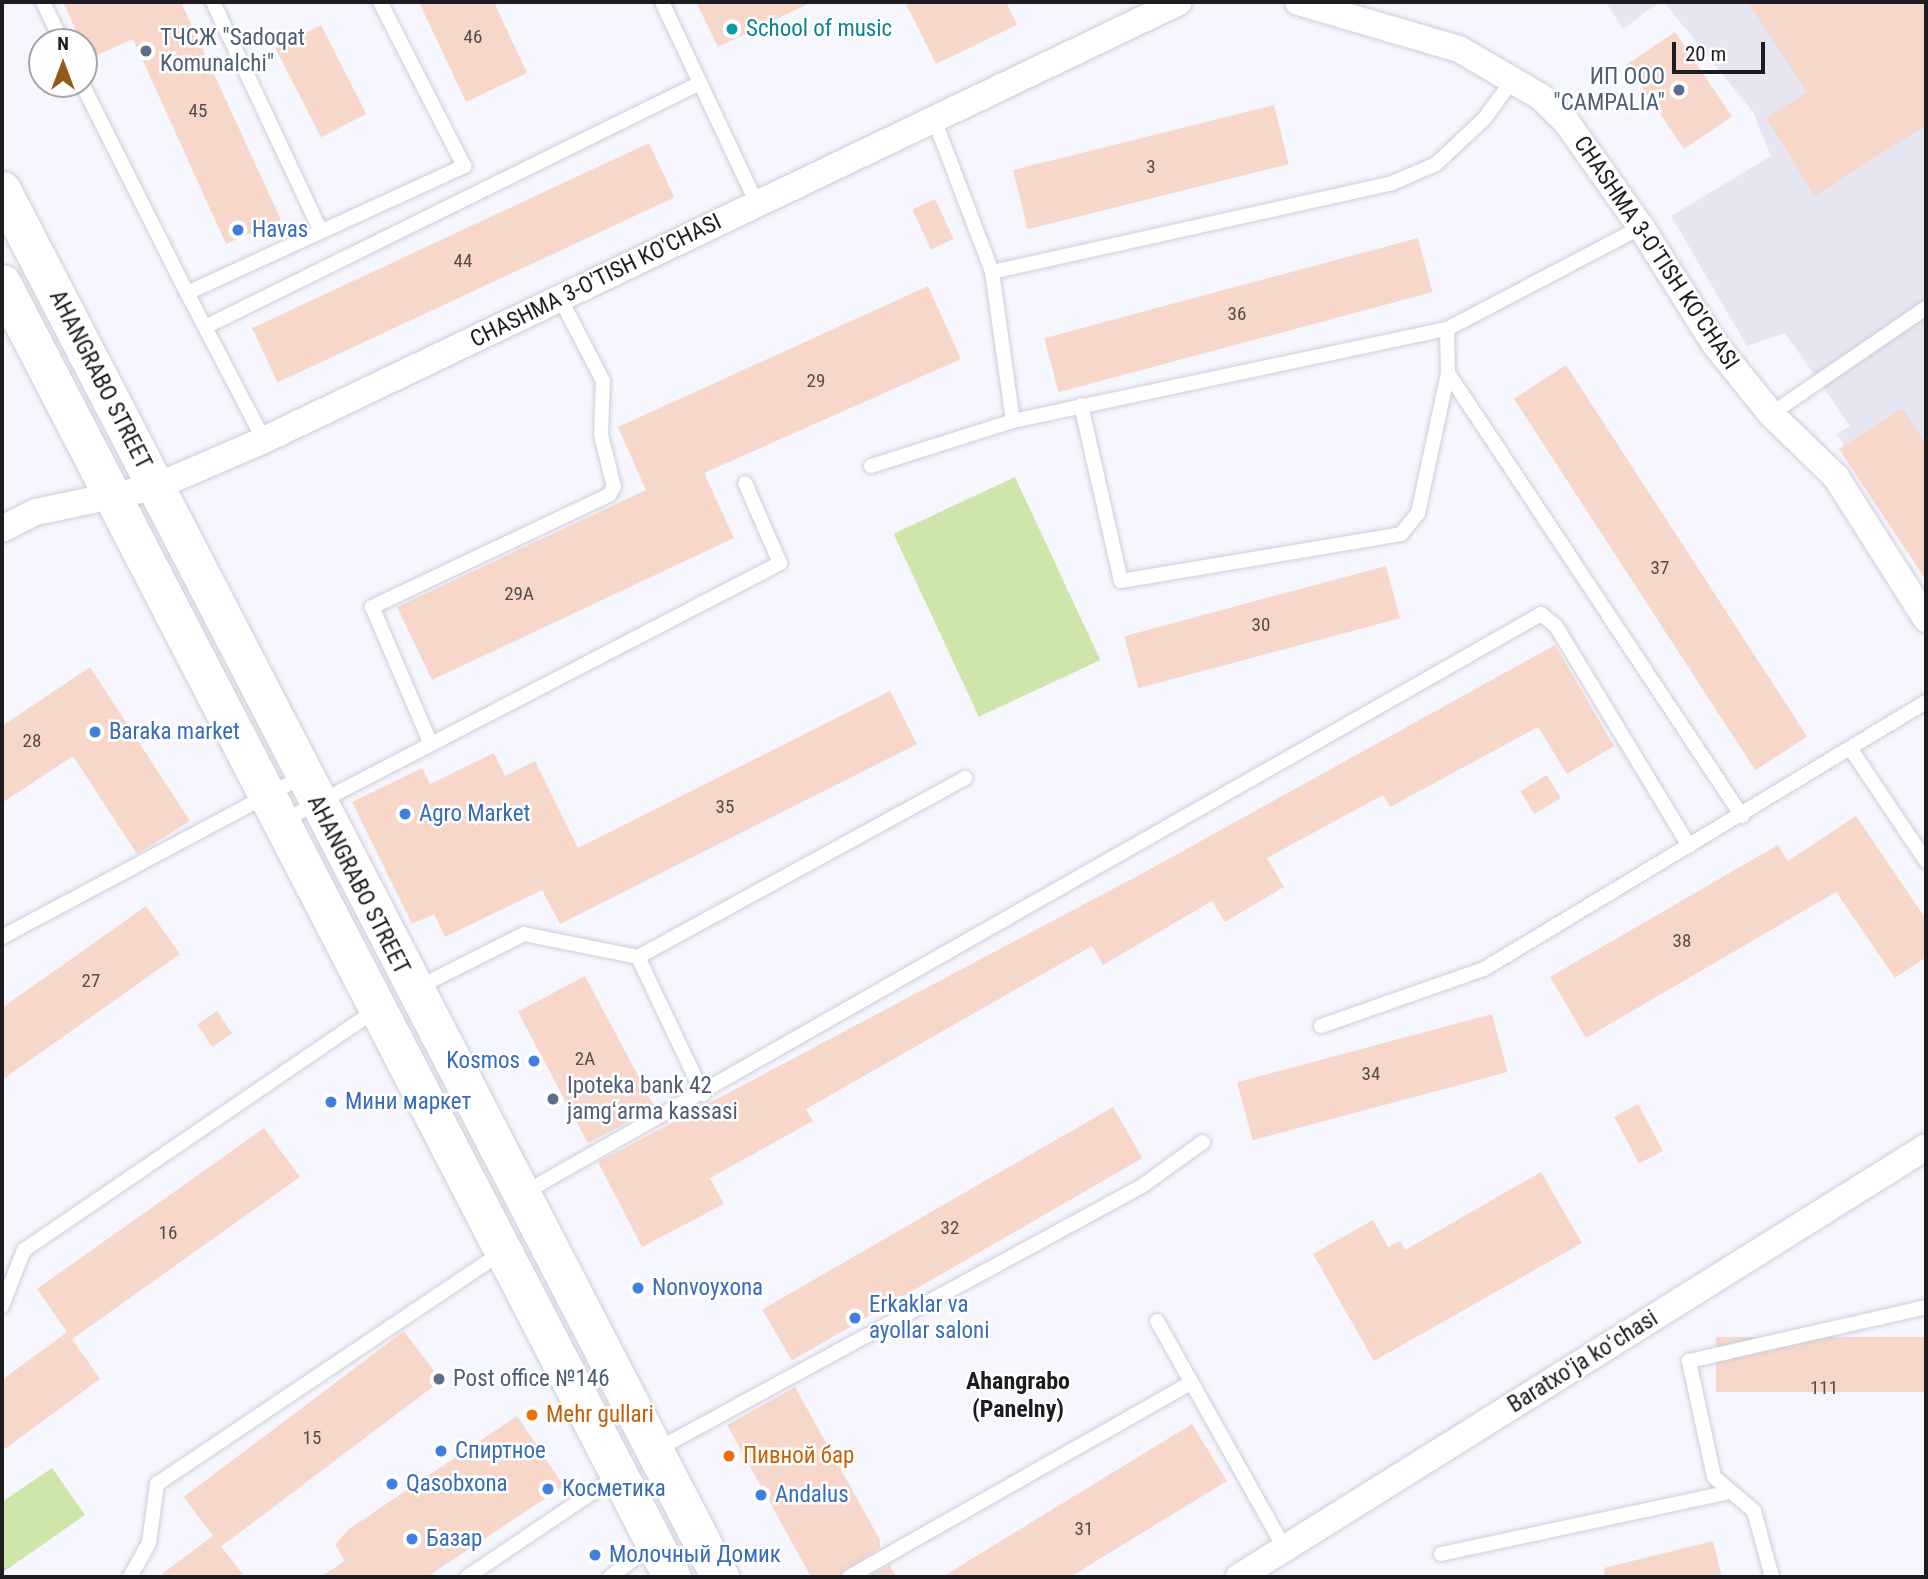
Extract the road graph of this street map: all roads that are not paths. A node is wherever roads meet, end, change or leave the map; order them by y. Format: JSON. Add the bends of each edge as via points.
{"nodes":[{"id":1,"x":43,"y":2,"type":"edge"},
{"id":2,"x":213,"y":2,"type":"edge"},
{"id":3,"x":380,"y":2,"type":"edge"},
{"id":4,"x":662,"y":2,"type":"edge"},
{"id":5,"x":1179,"y":2,"type":"edge"},
{"id":6,"x":1298,"y":2,"type":"edge"},
{"id":7,"x":55,"y":28,"type":"edge"},
{"id":8,"x":1515,"y":77,"type":"junction"},
{"id":9,"x":700,"y":83,"type":"junction"},
{"id":10,"x":89,"y":98,"type":"edge"},
{"id":11,"x":934,"y":119,"type":"junction"},
{"id":12,"x":2,"y":190,"type":"edge"},
{"id":13,"x":757,"y":204,"type":"junction"},
{"id":14,"x":1641,"y":227,"type":"junction"},
{"id":15,"x":321,"y":231,"type":"junction"},
{"id":16,"x":992,"y":272,"type":"junction"},
{"id":17,"x":2,"y":283,"type":"edge"},
{"id":18,"x":187,"y":293,"type":"junction"},
{"id":19,"x":560,"y":299,"type":"junction"},
{"id":20,"x":1926,"y":308,"type":"edge"},
{"id":21,"x":205,"y":327,"type":"junction"},
{"id":22,"x":1447,"y":329,"type":"junction"},
{"id":23,"x":1448,"y":373,"type":"junction"},
{"id":24,"x":1081,"y":405,"type":"junction"},
{"id":25,"x":1771,"y":414,"type":"junction"},
{"id":26,"x":1013,"y":421,"type":"junction"},
{"id":27,"x":264,"y":440,"type":"junction"},
{"id":28,"x":871,"y":466,"type":"dead end"},
{"id":29,"x":745,"y":483,"type":"dead end"},
{"id":30,"x":155,"y":487,"type":"junction"},
{"id":31,"x":111,"y":496,"type":"junction"},
{"id":32,"x":2,"y":529,"type":"edge"},
{"id":33,"x":1926,"y":619,"type":"edge"},
{"id":34,"x":1926,"y":702,"type":"edge"},
{"id":35,"x":430,"y":742,"type":"junction"},
{"id":36,"x":1850,"y":748,"type":"junction"},
{"id":37,"x":965,"y":778,"type":"dead end"},
{"id":38,"x":308,"y":789,"type":"junction"},
{"id":39,"x":272,"y":811,"type":"junction"},
{"id":40,"x":1742,"y":816,"type":"junction"},
{"id":41,"x":1689,"y":846,"type":"junction"},
{"id":42,"x":1926,"y":861,"type":"edge"},
{"id":43,"x":2,"y":937,"type":"edge"},
{"id":44,"x":638,"y":957,"type":"junction"},
{"id":45,"x":412,"y":990,"type":"junction"},
{"id":46,"x":376,"y":1010,"type":"junction"},
{"id":47,"x":1321,"y":1026,"type":"dead end"},
{"id":48,"x":703,"y":1094,"type":"junction"},
{"id":49,"x":1203,"y":1142,"type":"dead end"},
{"id":50,"x":1926,"y":1147,"type":"edge"},
{"id":51,"x":519,"y":1196,"type":"junction"},
{"id":52,"x":502,"y":1252,"type":"junction"},
{"id":53,"x":2,"y":1306,"type":"edge"},
{"id":54,"x":1926,"y":1307,"type":"edge"},
{"id":55,"x":1157,"y":1321,"type":"dead end"},
{"id":56,"x":1190,"y":1383,"type":"junction"},
{"id":57,"x":652,"y":1452,"type":"junction"},
{"id":58,"x":618,"y":1475,"type":"junction"},
{"id":59,"x":1726,"y":1493,"type":"junction"},
{"id":60,"x":654,"y":1544,"type":"junction"},
{"id":61,"x":1285,"y":1549,"type":"junction"},
{"id":62,"x":1441,"y":1554,"type":"dead end"},
{"id":63,"x":130,"y":1577,"type":"edge"},
{"id":64,"x":467,"y":1577,"type":"edge"},
{"id":65,"x":610,"y":1577,"type":"edge"},
{"id":66,"x":672,"y":1577,"type":"edge"},
{"id":67,"x":720,"y":1577,"type":"edge"},
{"id":68,"x":849,"y":1577,"type":"edge"},
{"id":69,"x":1239,"y":1577,"type":"edge"},
{"id":70,"x":1772,"y":1577,"type":"edge"}],
"edges":[{"from":1,"to":7,"type":"lane"},
{"from":2,"to":15,"type":"lane"},
{"from":3,"to":15,"type":"lane","via":[[464,166]]},
{"from":4,"to":9,"type":"lane"},
{"from":5,"to":11,"type":"street","name":"CHASHMA 3-O'TISH KO'CHASI"},
{"from":6,"to":8,"type":"street","name":"CHASHMA 3-O'TISH KO'CHASI","via":[[1459,48]]},
{"from":8,"to":14,"type":"street","name":"CHASHMA 3-O'TISH KO'CHASI","via":[[1567,123]]},
{"from":8,"to":16,"type":"lane","via":[[1484,119],[1436,164],[1390,184]]},
{"from":9,"to":13,"type":"lane"},
{"from":9,"to":21,"type":"lane"},
{"from":10,"to":18,"type":"lane"},
{"from":11,"to":13,"type":"street","name":"CHASHMA 3-O'TISH KO'CHASI"},
{"from":11,"to":16,"type":"lane"},
{"from":12,"to":30,"type":"main road","name":"AHANGRABO STREET"},
{"from":13,"to":19,"type":"street","name":"CHASHMA 3-O'TISH KO'CHASI"},
{"from":14,"to":22,"type":"lane"},
{"from":14,"to":25,"type":"street","name":"CHASHMA 3-O'TISH KO'CHASI","via":[[1714,343]]},
{"from":15,"to":18,"type":"lane"},
{"from":16,"to":26,"type":"lane"},
{"from":17,"to":31,"type":"main road","name":"AHANGRABO STREET"},
{"from":18,"to":21,"type":"lane"},
{"from":19,"to":27,"type":"street","name":"CHASHMA 3-O'TISH KO'CHASI"},
{"from":19,"to":35,"type":"lane","via":[[603,381],[600,425],[614,487],[609,495],[372,607]]},
{"from":20,"to":25,"type":"lane"},
{"from":21,"to":27,"type":"lane"},
{"from":22,"to":23,"type":"lane"},
{"from":22,"to":24,"type":"lane"},
{"from":23,"to":24,"type":"lane","via":[[1418,513],[1401,534],[1121,581]]},
{"from":23,"to":40,"type":"lane"},
{"from":24,"to":26,"type":"lane"},
{"from":25,"to":33,"type":"street","name":"CHASHMA 3-O'TISH KO'CHASI","via":[[1836,477]]},
{"from":26,"to":28,"type":"lane"},
{"from":27,"to":30,"type":"street","name":"CHASHMA 3-O'TISH KO'CHASI"},
{"from":29,"to":35,"type":"lane","via":[[780,563]]},
{"from":30,"to":31,"type":"street","name":"CHASHMA 3-O'TISH KO'CHASI"},
{"from":30,"to":38,"type":"main road","name":"AHANGRABO STREET"},
{"from":31,"to":32,"type":"street","name":"CHASHMA 3-O'TISH KO'CHASI","via":[[36,512]]},
{"from":31,"to":39,"type":"main road","name":"AHANGRABO STREET"},
{"from":34,"to":36,"type":"lane"},
{"from":35,"to":38,"type":"lane"},
{"from":36,"to":40,"type":"lane"},
{"from":36,"to":42,"type":"lane"},
{"from":37,"to":44,"type":"lane"},
{"from":38,"to":39,"type":"lane"},
{"from":38,"to":39,"type":"lane"},
{"from":38,"to":45,"type":"main road","name":"AHANGRABO STREET"},
{"from":39,"to":43,"type":"lane"},
{"from":39,"to":46,"type":"main road","name":"AHANGRABO STREET"},
{"from":40,"to":41,"type":"lane"},
{"from":41,"to":47,"type":"lane","via":[[1484,969]]},
{"from":41,"to":48,"type":"lane","via":[[1556,626],[1541,614]]},
{"from":44,"to":45,"type":"lane","via":[[524,934]]},
{"from":44,"to":48,"type":"lane"},
{"from":45,"to":51,"type":"main road","name":"AHANGRABO STREET"},
{"from":46,"to":52,"type":"main road","name":"AHANGRABO STREET"},
{"from":46,"to":53,"type":"lane","via":[[24,1250]]},
{"from":48,"to":51,"type":"lane"},
{"from":49,"to":57,"type":"lane","via":[[1142,1186]]},
{"from":50,"to":61,"type":"street","name":"Baratxoʻja koʻchasi"},
{"from":51,"to":57,"type":"main road","name":"AHANGRABO STREET"},
{"from":52,"to":58,"type":"main road","name":"AHANGRABO STREET"},
{"from":52,"to":63,"type":"lane","via":[[157,1484],[149,1543]]},
{"from":54,"to":59,"type":"lane","via":[[1689,1361],[1714,1477]]},
{"from":55,"to":56,"type":"lane"},
{"from":56,"to":61,"type":"lane"},
{"from":56,"to":68,"type":"lane"},
{"from":57,"to":67,"type":"main road","name":"AHANGRABO STREET"},
{"from":58,"to":60,"type":"main road","name":"AHANGRABO STREET"},
{"from":58,"to":64,"type":"lane"},
{"from":59,"to":62,"type":"lane"},
{"from":59,"to":70,"type":"lane","via":[[1754,1511]]},
{"from":60,"to":65,"type":"lane"},
{"from":60,"to":66,"type":"main road","name":"AHANGRABO STREET"},
{"from":61,"to":69,"type":"street","name":"Baratxoʻja koʻchasi"}]}
